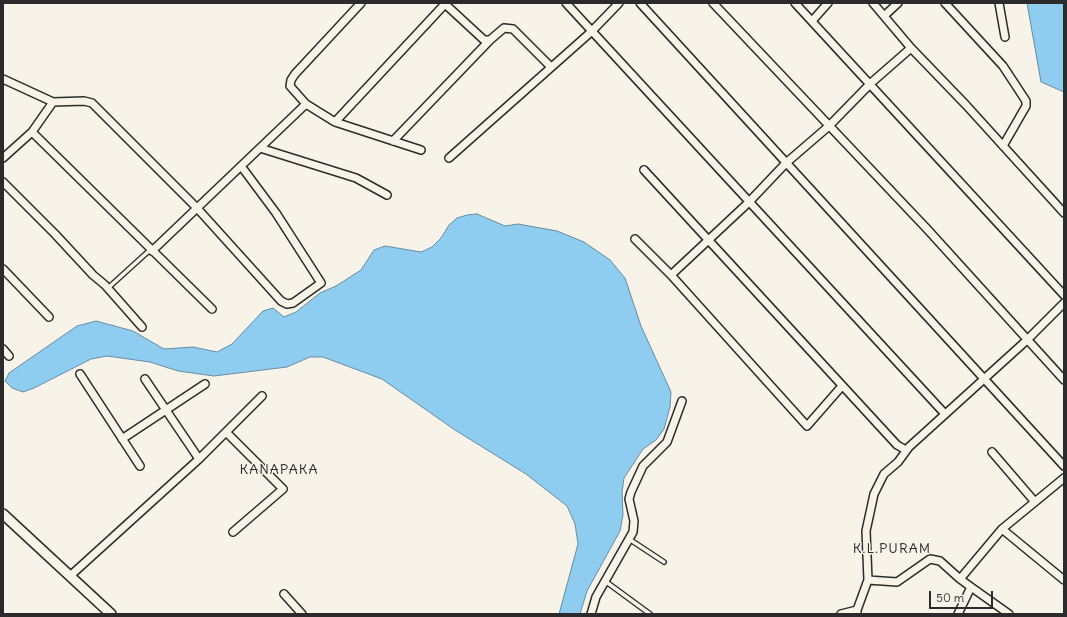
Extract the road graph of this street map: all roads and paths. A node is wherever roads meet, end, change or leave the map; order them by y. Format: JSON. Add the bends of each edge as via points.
{"nodes":[{"id":1,"x":361,"y":3,"type":"edge"},
{"id":2,"x":444,"y":3,"type":"edge"},
{"id":3,"x":566,"y":3,"type":"edge"},
{"id":4,"x":619,"y":3,"type":"edge"},
{"id":5,"x":640,"y":3,"type":"edge"},
{"id":6,"x":713,"y":3,"type":"edge"},
{"id":7,"x":795,"y":3,"type":"edge"},
{"id":8,"x":828,"y":3,"type":"edge"},
{"id":9,"x":873,"y":3,"type":"edge"},
{"id":10,"x":898,"y":3,"type":"edge"},
{"id":11,"x":945,"y":3,"type":"edge"},
{"id":12,"x":999,"y":3,"type":"edge"},
{"id":13,"x":884,"y":16,"type":"junction"},
{"id":14,"x":812,"y":20,"type":"junction"},
{"id":15,"x":591,"y":32,"type":"junction"},
{"id":16,"x":1006,"y":37,"type":"dead end"},
{"id":17,"x":490,"y":40,"type":"junction"},
{"id":18,"x":911,"y":48,"type":"junction"},
{"id":19,"x":551,"y":67,"type":"junction"},
{"id":20,"x":3,"y":79,"type":"edge"},
{"id":21,"x":871,"y":83,"type":"junction"},
{"id":22,"x":53,"y":102,"type":"junction"},
{"id":23,"x":306,"y":104,"type":"junction"},
{"id":24,"x":335,"y":122,"type":"junction"},
{"id":25,"x":828,"y":126,"type":"junction"},
{"id":26,"x":32,"y":132,"type":"junction"},
{"id":27,"x":393,"y":141,"type":"junction"},
{"id":28,"x":1003,"y":146,"type":"junction"},
{"id":29,"x":260,"y":148,"type":"junction"},
{"id":30,"x":420,"y":150,"type":"dead end"},
{"id":31,"x":3,"y":158,"type":"edge"},
{"id":32,"x":449,"y":158,"type":"dead end"},
{"id":33,"x":786,"y":163,"type":"junction"},
{"id":34,"x":244,"y":170,"type":"dead end"},
{"id":35,"x":644,"y":170,"type":"dead end"},
{"id":36,"x":3,"y":182,"type":"edge"},
{"id":37,"x":387,"y":195,"type":"dead end"},
{"id":38,"x":748,"y":203,"type":"junction"},
{"id":39,"x":197,"y":208,"type":"junction"},
{"id":40,"x":1064,"y":213,"type":"edge"},
{"id":41,"x":635,"y":239,"type":"dead end"},
{"id":42,"x":707,"y":240,"type":"junction"},
{"id":43,"x":152,"y":250,"type":"junction"},
{"id":44,"x":3,"y":268,"type":"edge"},
{"id":45,"x":671,"y":275,"type":"junction"},
{"id":46,"x":108,"y":288,"type":"junction"},
{"id":47,"x":1064,"y":295,"type":"edge"},
{"id":48,"x":1064,"y":302,"type":"edge"},
{"id":49,"x":212,"y":309,"type":"dead end"},
{"id":50,"x":50,"y":317,"type":"dead end"},
{"id":51,"x":142,"y":326,"type":"dead end"},
{"id":52,"x":1027,"y":340,"type":"junction"},
{"id":53,"x":3,"y":349,"type":"edge"},
{"id":54,"x":9,"y":356,"type":"dead end"},
{"id":55,"x":80,"y":374,"type":"dead end"},
{"id":56,"x":145,"y":379,"type":"dead end"},
{"id":57,"x":984,"y":379,"type":"junction"},
{"id":58,"x":1064,"y":380,"type":"edge"},
{"id":59,"x":205,"y":384,"type":"dead end"},
{"id":60,"x":842,"y":386,"type":"junction"},
{"id":61,"x":262,"y":396,"type":"dead end"},
{"id":62,"x":682,"y":401,"type":"dead end"},
{"id":63,"x":166,"y":410,"type":"junction"},
{"id":64,"x":945,"y":414,"type":"junction"},
{"id":65,"x":226,"y":432,"type":"junction"},
{"id":66,"x":122,"y":439,"type":"junction"},
{"id":67,"x":906,"y":450,"type":"junction"},
{"id":68,"x":992,"y":452,"type":"dead end"},
{"id":69,"x":199,"y":459,"type":"junction"},
{"id":70,"x":140,"y":466,"type":"dead end"},
{"id":71,"x":1064,"y":466,"type":"edge"},
{"id":72,"x":1064,"y":478,"type":"edge"},
{"id":73,"x":1035,"y":502,"type":"junction"},
{"id":74,"x":3,"y":514,"type":"edge"},
{"id":75,"x":1002,"y":529,"type":"junction"},
{"id":76,"x":233,"y":532,"type":"dead end"},
{"id":77,"x":629,"y":539,"type":"junction"},
{"id":78,"x":664,"y":562,"type":"dead end"},
{"id":79,"x":70,"y":576,"type":"junction"},
{"id":80,"x":960,"y":579,"type":"junction"},
{"id":81,"x":868,"y":580,"type":"junction"},
{"id":82,"x":1064,"y":580,"type":"edge"},
{"id":83,"x":605,"y":582,"type":"junction"},
{"id":84,"x":971,"y":587,"type":"junction"},
{"id":85,"x":284,"y":594,"type":"dead end"},
{"id":86,"x":857,"y":612,"type":"edge"},
{"id":87,"x":111,"y":614,"type":"edge"},
{"id":88,"x":302,"y":614,"type":"edge"},
{"id":89,"x":591,"y":614,"type":"edge"},
{"id":90,"x":650,"y":614,"type":"edge"},
{"id":91,"x":841,"y":614,"type":"edge"},
{"id":92,"x":958,"y":614,"type":"edge"},
{"id":93,"x":1009,"y":614,"type":"edge"}],
"edges":[{"from":1,"to":23,"type":"street","via":[[291,80],[290,86]]},
{"from":2,"to":17,"type":"street","via":[[482,39]]},
{"from":2,"to":24,"type":"street"},
{"from":3,"to":15,"type":"street"},
{"from":4,"to":15,"type":"street"},
{"from":5,"to":33,"type":"street"},
{"from":6,"to":25,"type":"street"},
{"from":7,"to":14,"type":"street"},
{"from":8,"to":14,"type":"street"},
{"from":9,"to":13,"type":"street"},
{"from":10,"to":13,"type":"street"},
{"from":11,"to":28,"type":"street","via":[[1003,66],[1026,101],[1026,106]]},
{"from":12,"to":16,"type":"street"},
{"from":13,"to":18,"type":"street"},
{"from":14,"to":21,"type":"street"},
{"from":15,"to":19,"type":"street"},
{"from":15,"to":38,"type":"street"},
{"from":17,"to":19,"type":"street","via":[[504,28],[513,28]]},
{"from":17,"to":27,"type":"street"},
{"from":18,"to":21,"type":"street"},
{"from":18,"to":28,"type":"street"},
{"from":19,"to":32,"type":"street"},
{"from":20,"to":22,"type":"street"},
{"from":21,"to":25,"type":"street"},
{"from":21,"to":47,"type":"street"},
{"from":22,"to":26,"type":"street"},
{"from":22,"to":39,"type":"street","via":[[92,103]]},
{"from":23,"to":24,"type":"street"},
{"from":23,"to":29,"type":"street"},
{"from":24,"to":27,"type":"street"},
{"from":25,"to":33,"type":"street"},
{"from":25,"to":52,"type":"street","via":[[928,230]]},
{"from":26,"to":31,"type":"street"},
{"from":26,"to":43,"type":"street"},
{"from":27,"to":30,"type":"street"},
{"from":28,"to":40,"type":"street"},
{"from":29,"to":37,"type":"street","via":[[356,178]]},
{"from":29,"to":39,"type":"street"},
{"from":33,"to":38,"type":"street"},
{"from":33,"to":57,"type":"street"},
{"from":34,"to":39,"type":"street","via":[[322,283],[293,303],[284,303]]},
{"from":35,"to":42,"type":"street"},
{"from":36,"to":46,"type":"street"},
{"from":38,"to":42,"type":"street"},
{"from":38,"to":64,"type":"street"},
{"from":39,"to":43,"type":"street"},
{"from":41,"to":45,"type":"street"},
{"from":42,"to":45,"type":"street"},
{"from":42,"to":60,"type":"street"},
{"from":43,"to":46,"type":"lane"},
{"from":43,"to":49,"type":"street"},
{"from":44,"to":50,"type":"street"},
{"from":45,"to":60,"type":"street","via":[[807,426]]},
{"from":46,"to":51,"type":"street"},
{"from":48,"to":52,"type":"street"},
{"from":52,"to":57,"type":"street"},
{"from":52,"to":58,"type":"street"},
{"from":53,"to":54,"type":"street"},
{"from":55,"to":66,"type":"street"},
{"from":56,"to":63,"type":"street"},
{"from":57,"to":64,"type":"street"},
{"from":57,"to":71,"type":"street"},
{"from":59,"to":63,"type":"street"},
{"from":60,"to":67,"type":"street","via":[[897,445]]},
{"from":61,"to":65,"type":"street"},
{"from":62,"to":77,"type":"street","via":[[667,442],[643,466],[631,492],[629,499],[634,524]]},
{"from":63,"to":66,"type":"street"},
{"from":63,"to":69,"type":"street"},
{"from":64,"to":67,"type":"street"},
{"from":65,"to":69,"type":"street"},
{"from":65,"to":76,"type":"street","via":[[283,489]]},
{"from":66,"to":70,"type":"street"},
{"from":67,"to":81,"type":"street","via":[[898,462],[884,474],[874,494],[866,531]]},
{"from":68,"to":73,"type":"street"},
{"from":69,"to":79,"type":"street"},
{"from":72,"to":73,"type":"street"},
{"from":73,"to":75,"type":"street"},
{"from":74,"to":79,"type":"street"},
{"from":75,"to":80,"type":"street"},
{"from":75,"to":82,"type":"street"},
{"from":77,"to":78,"type":"lane"},
{"from":77,"to":83,"type":"street"},
{"from":79,"to":87,"type":"street"},
{"from":80,"to":81,"type":"street","via":[[940,561],[930,559],[897,582]]},
{"from":80,"to":84,"type":"street"},
{"from":81,"to":86,"type":"street"},
{"from":83,"to":89,"type":"street","via":[[596,597]]},
{"from":83,"to":90,"type":"lane"},
{"from":84,"to":92,"type":"street"},
{"from":84,"to":93,"type":"street"},
{"from":85,"to":88,"type":"street"},
{"from":86,"to":91,"type":"street"}]}
